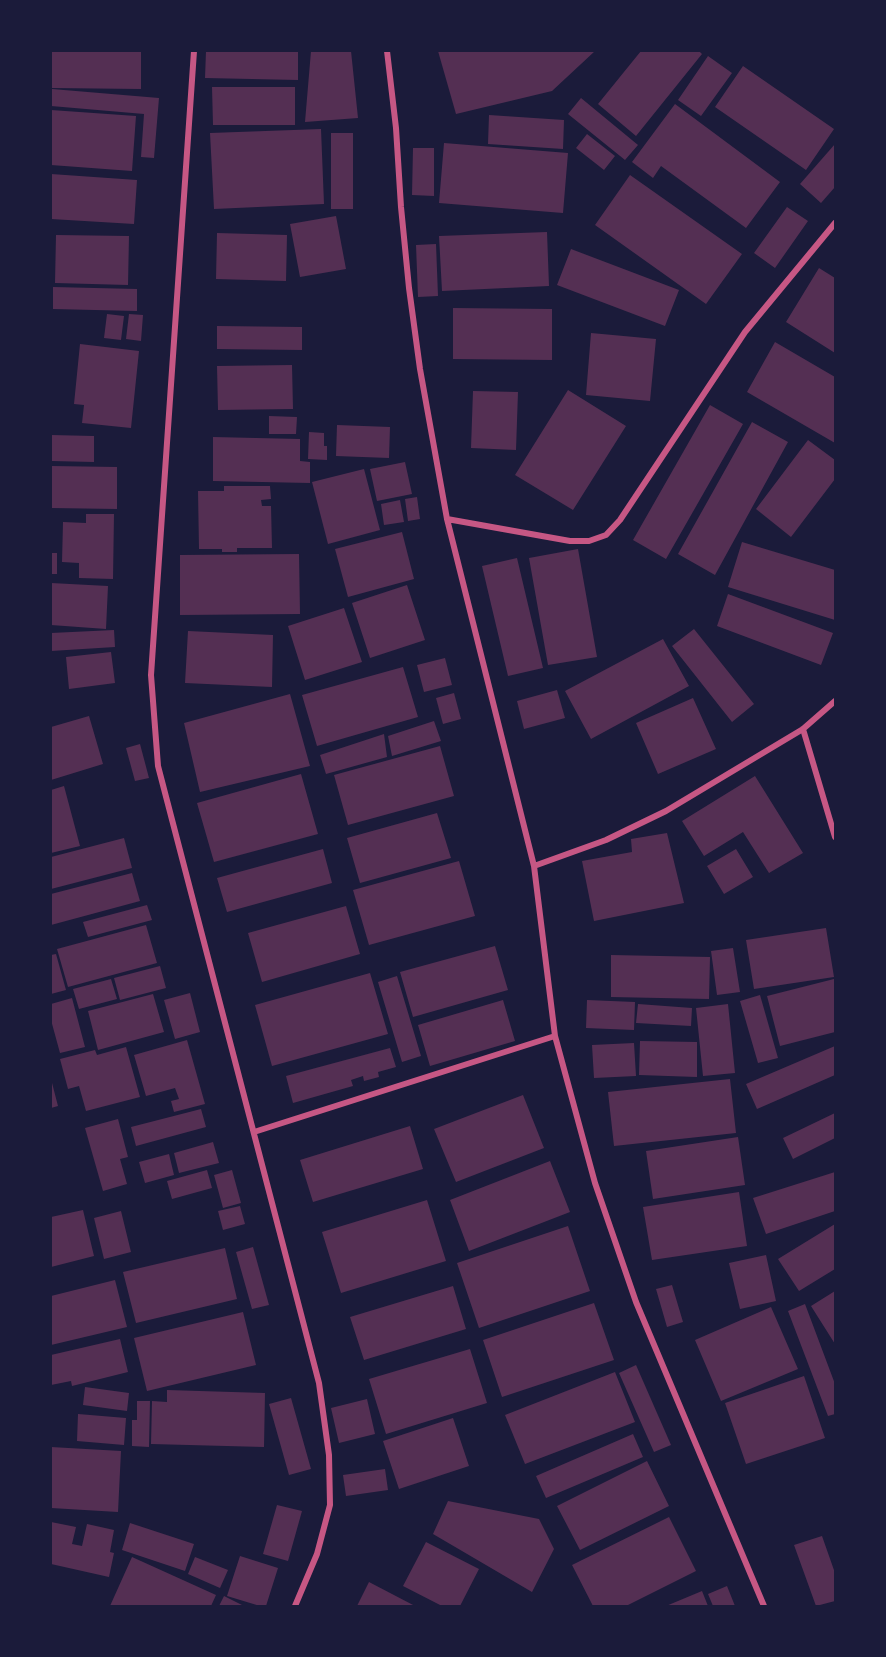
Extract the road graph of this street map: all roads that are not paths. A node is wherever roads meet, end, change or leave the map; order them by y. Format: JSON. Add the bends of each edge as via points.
{"nodes":[{"id":1,"x":194,"y":51,"type":"edge"},
{"id":2,"x":387,"y":51,"type":"edge"},
{"id":3,"x":835,"y":223,"type":"edge"},
{"id":4,"x":447,"y":519,"type":"junction"},
{"id":5,"x":835,"y":701,"type":"edge"},
{"id":6,"x":803,"y":729,"type":"junction"},
{"id":7,"x":835,"y":837,"type":"edge"},
{"id":8,"x":534,"y":866,"type":"junction"},
{"id":9,"x":555,"y":1036,"type":"junction"},
{"id":10,"x":254,"y":1132,"type":"junction"},
{"id":11,"x":295,"y":1606,"type":"edge"},
{"id":12,"x":764,"y":1606,"type":"edge"}],
"edges":[{"from":1,"to":10,"type":"street","via":[[151,675],[158,766]]},
{"from":2,"to":4,"type":"street","via":[[409,288]]},
{"from":3,"to":4,"type":"street","via":[[746,332],[620,520],[606,535],[589,541],[570,541]]},
{"from":4,"to":8,"type":"street"},
{"from":5,"to":6,"type":"street"},
{"from":6,"to":7,"type":"street"},
{"from":6,"to":8,"type":"street","via":[[666,811],[606,840]]},
{"from":8,"to":9,"type":"street"},
{"from":9,"to":10,"type":"street"},
{"from":9,"to":12,"type":"street","via":[[595,1183],[636,1302]]},
{"from":10,"to":11,"type":"street","via":[[320,1383],[329,1455],[330,1505],[317,1554]]}]}
